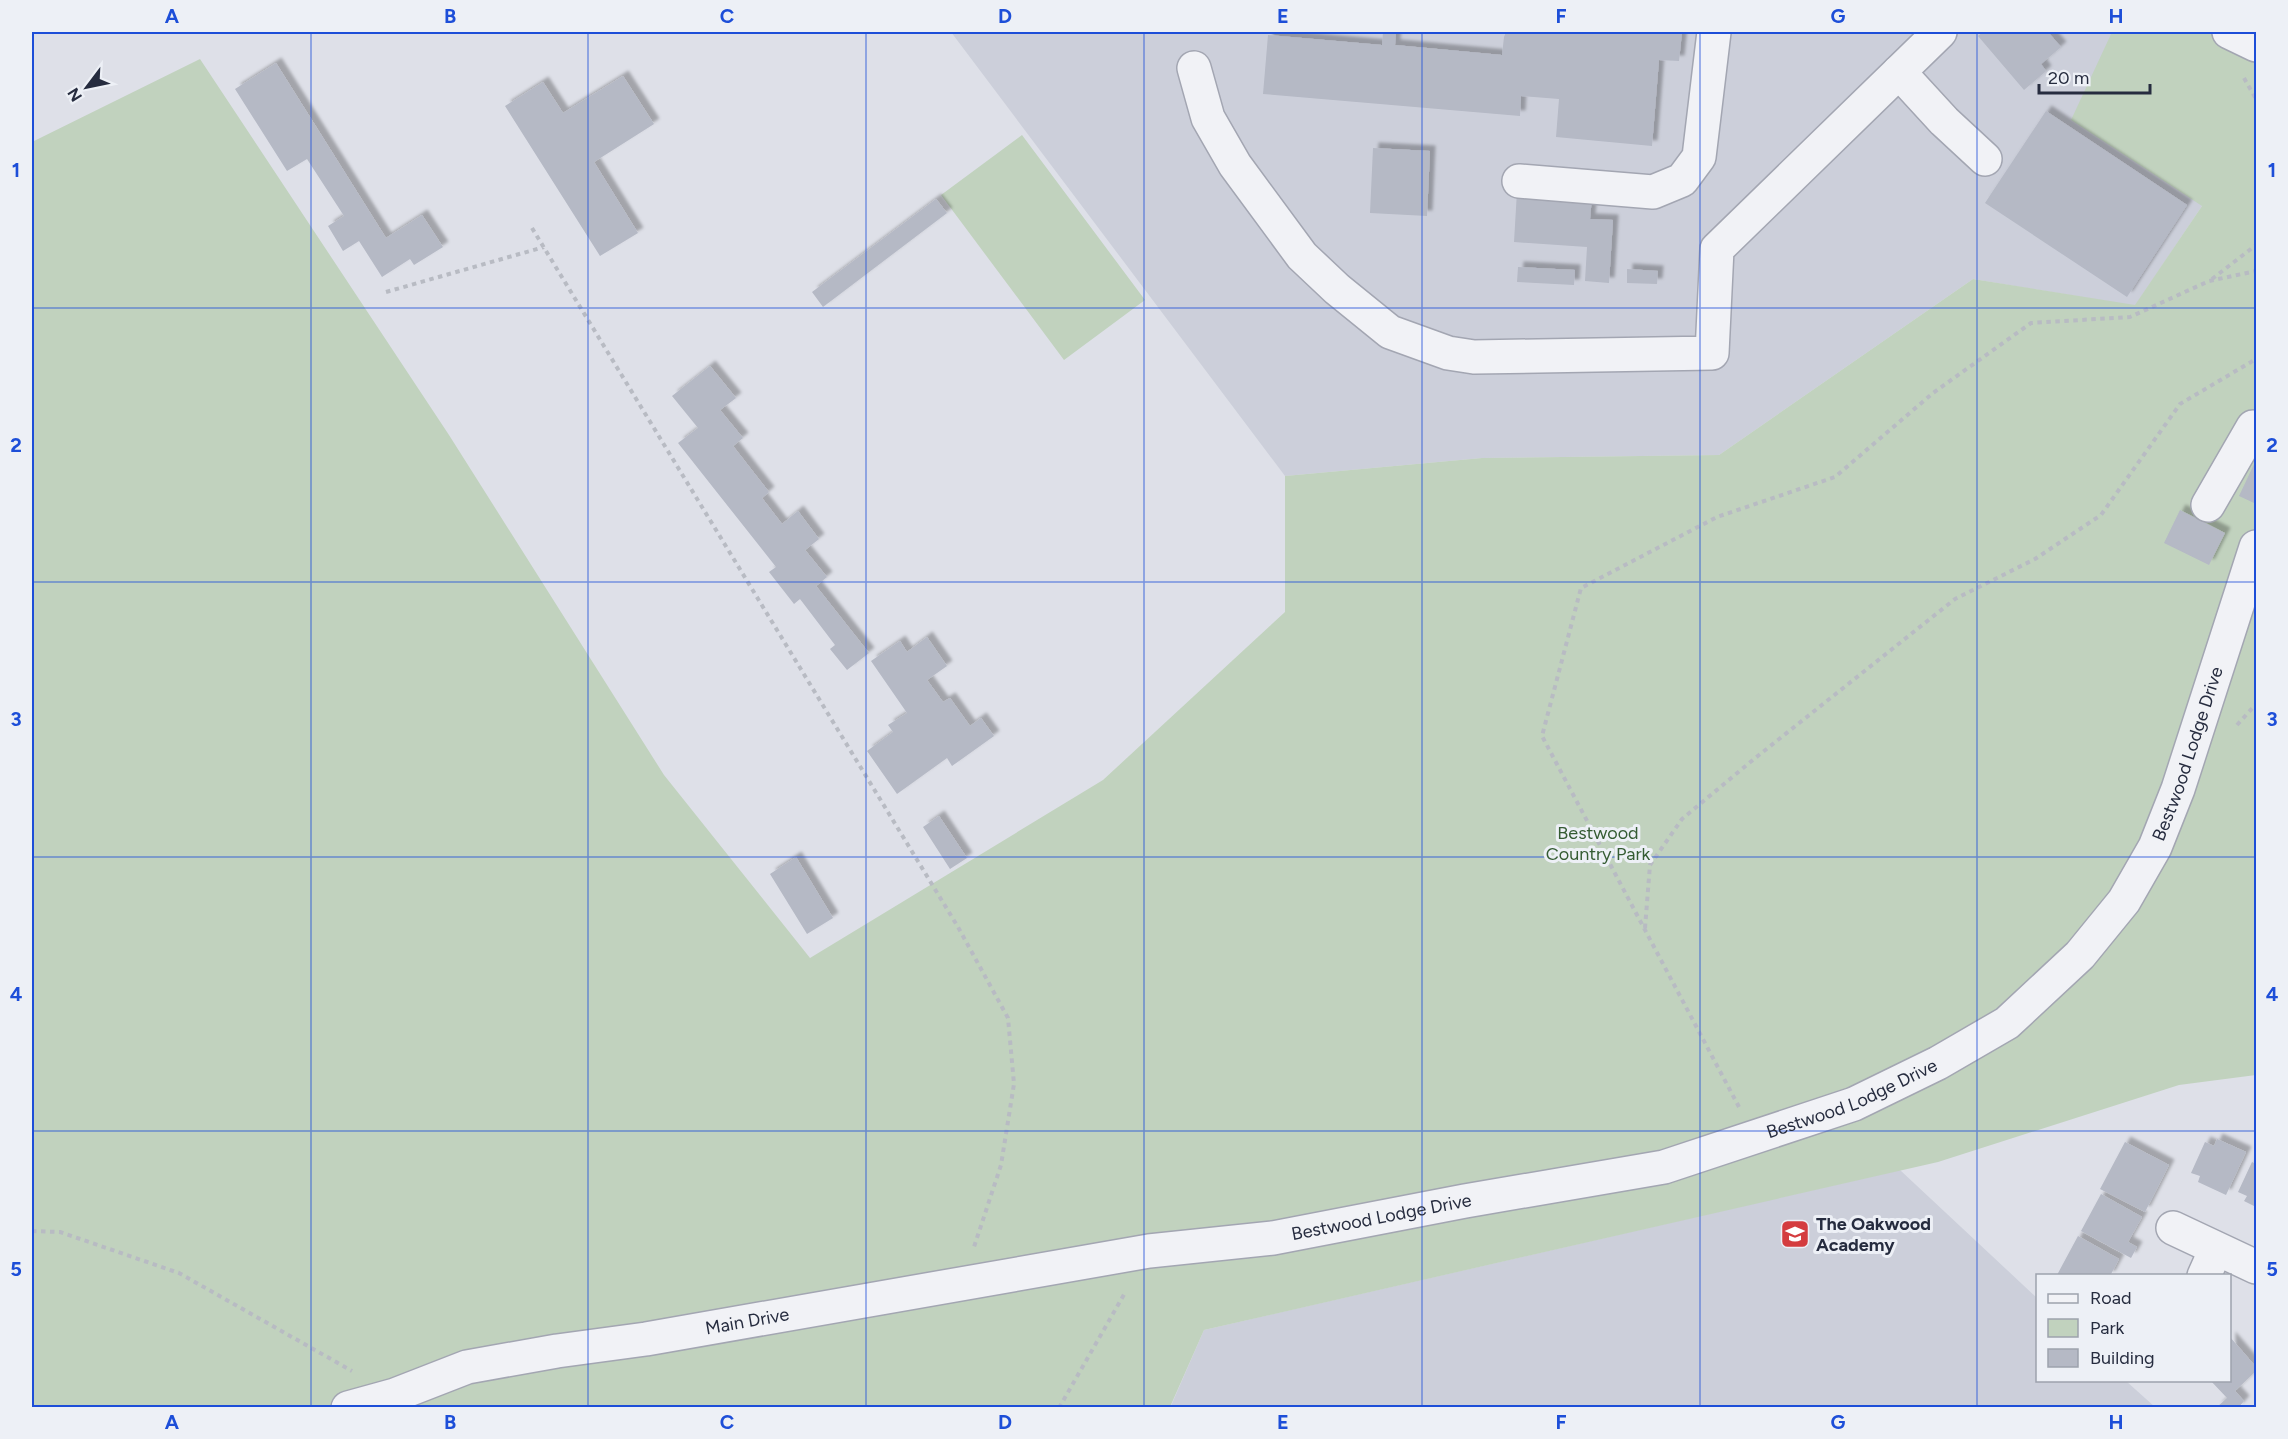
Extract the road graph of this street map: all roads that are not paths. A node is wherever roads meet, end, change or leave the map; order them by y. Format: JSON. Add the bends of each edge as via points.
{"nodes":[{"id":1,"x":1714,"y":32,"type":"edge"},
{"id":2,"x":1940,"y":32,"type":"edge"},
{"id":3,"x":2229,"y":32,"type":"edge"},
{"id":4,"x":2256,"y":45,"type":"edge"},
{"id":5,"x":1194,"y":68,"type":"dead end"},
{"id":6,"x":1899,"y":72,"type":"junction"},
{"id":7,"x":1985,"y":159,"type":"dead end"},
{"id":8,"x":1519,"y":181,"type":"dead end"},
{"id":9,"x":2256,"y":429,"type":"edge"},
{"id":10,"x":2208,"y":505,"type":"dead end"},
{"id":11,"x":2256,"y":547,"type":"edge"},
{"id":12,"x":2173,"y":1228,"type":"dead end"},
{"id":13,"x":1149,"y":1251,"type":"joint"},
{"id":14,"x":2210,"y":1262,"type":"edge"},
{"id":15,"x":2256,"y":1267,"type":"edge"},
{"id":16,"x":348,"y":1407,"type":"edge"}],
"edges":[{"from":1,"to":8,"type":"street","via":[[1700,157],[1682,180],[1653,192]]},
{"from":2,"to":6,"type":"street"},
{"from":3,"to":4,"type":"street"},
{"from":5,"to":6,"type":"street","via":[[1208,118],[1235,165],[1302,256],[1390,332],[1448,353],[1474,357],[1712,353],[1717,249]]},
{"from":6,"to":7,"type":"street"},
{"from":9,"to":10,"type":"street","via":[[2253,427]]},
{"from":11,"to":13,"type":"street","name":"Bestwood Lodge Drive","via":[[2178,789],[2155,848],[2124,901],[2080,955],[2007,1023],[1938,1063],[1854,1104],[1664,1167],[1273,1238]]},
{"from":12,"to":14,"type":"street"},
{"from":13,"to":16,"type":"street","name":"Main Drive","via":[[467,1367],[395,1395]]},
{"from":14,"to":15,"type":"street"}]}
